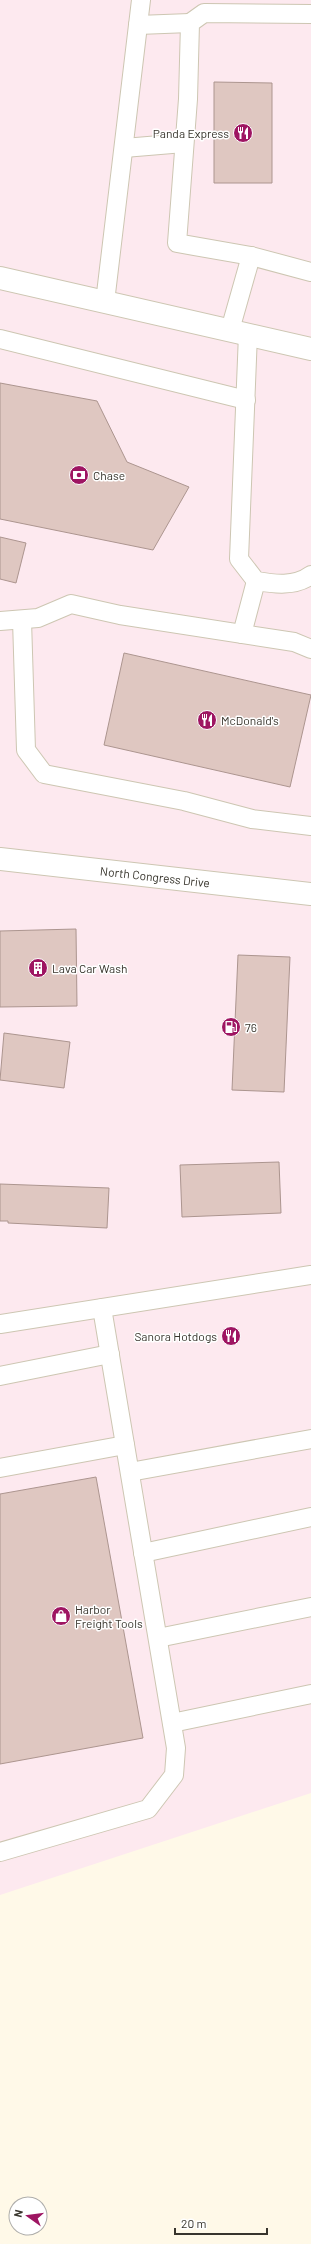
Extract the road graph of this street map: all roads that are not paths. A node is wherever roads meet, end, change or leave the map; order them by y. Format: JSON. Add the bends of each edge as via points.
{"nodes":[{"id":1,"x":141,"y":0,"type":"edge"},
{"id":2,"x":311,"y":14,"type":"edge"},
{"id":3,"x":190,"y":24,"type":"junction"},
{"id":4,"x":138,"y":25,"type":"junction"},
{"id":5,"x":184,"y":143,"type":"junction"},
{"id":6,"x":124,"y":148,"type":"junction"},
{"id":7,"x":251,"y":256,"type":"junction"},
{"id":8,"x":311,"y":272,"type":"edge"},
{"id":9,"x":0,"y":278,"type":"edge"},
{"id":10,"x":105,"y":302,"type":"junction"},
{"id":11,"x":239,"y":332,"type":"junction"},
{"id":12,"x":0,"y":339,"type":"edge"},
{"id":13,"x":311,"y":349,"type":"edge"},
{"id":14,"x":246,"y":400,"type":"junction"},
{"id":15,"x":311,"y":575,"type":"edge"},
{"id":16,"x":256,"y":581,"type":"junction"},
{"id":17,"x":22,"y":620,"type":"junction"},
{"id":18,"x":0,"y":621,"type":"edge"},
{"id":19,"x":242,"y":634,"type":"junction"},
{"id":20,"x":311,"y":649,"type":"edge"},
{"id":21,"x":311,"y":826,"type":"edge"},
{"id":22,"x":0,"y":859,"type":"edge"},
{"id":23,"x":311,"y":894,"type":"edge"},
{"id":24,"x":311,"y":1275,"type":"edge"},
{"id":25,"x":102,"y":1308,"type":"junction"},
{"id":26,"x":0,"y":1324,"type":"edge"},
{"id":27,"x":110,"y":1354,"type":"junction"},
{"id":28,"x":0,"y":1376,"type":"edge"},
{"id":29,"x":311,"y":1439,"type":"edge"},
{"id":30,"x":125,"y":1445,"type":"junction"},
{"id":31,"x":0,"y":1468,"type":"edge"},
{"id":32,"x":130,"y":1472,"type":"junction"},
{"id":33,"x":311,"y":1517,"type":"edge"},
{"id":34,"x":144,"y":1553,"type":"junction"},
{"id":35,"x":311,"y":1607,"type":"edge"},
{"id":36,"x":158,"y":1638,"type":"junction"},
{"id":37,"x":311,"y":1694,"type":"edge"},
{"id":38,"x":172,"y":1723,"type":"junction"},
{"id":39,"x":0,"y":1852,"type":"edge"}],
"edges":[{"from":1,"to":4,"type":"lane"},
{"from":2,"to":3,"type":"lane","via":[[204,13]]},
{"from":3,"to":4,"type":"lane"},
{"from":3,"to":5,"type":"lane"},
{"from":4,"to":6,"type":"lane"},
{"from":5,"to":6,"type":"lane"},
{"from":5,"to":7,"type":"lane","via":[[177,243]]},
{"from":6,"to":10,"type":"lane"},
{"from":7,"to":8,"type":"lane"},
{"from":7,"to":11,"type":"lane"},
{"from":9,"to":10,"type":"street"},
{"from":10,"to":11,"type":"street"},
{"from":11,"to":13,"type":"street"},
{"from":11,"to":14,"type":"lane"},
{"from":12,"to":14,"type":"lane"},
{"from":14,"to":16,"type":"lane","via":[[239,559]]},
{"from":15,"to":16,"type":"lane","via":[[306,579],[279,585]]},
{"from":16,"to":19,"type":"lane"},
{"from":17,"to":18,"type":"lane"},
{"from":17,"to":19,"type":"lane","via":[[38,618],[71,604],[120,615]]},
{"from":17,"to":21,"type":"lane","via":[[26,750],[44,774],[184,801],[252,819]]},
{"from":19,"to":20,"type":"lane","via":[[294,642]]},
{"from":22,"to":23,"type":"street","name":"North Congress Drive"},
{"from":24,"to":25,"type":"lane"},
{"from":25,"to":26,"type":"lane"},
{"from":25,"to":27,"type":"lane"},
{"from":27,"to":28,"type":"lane"},
{"from":27,"to":30,"type":"lane"},
{"from":29,"to":32,"type":"lane"},
{"from":30,"to":31,"type":"lane"},
{"from":30,"to":32,"type":"lane"},
{"from":32,"to":34,"type":"lane"},
{"from":33,"to":34,"type":"lane"},
{"from":34,"to":36,"type":"lane"},
{"from":35,"to":36,"type":"lane"},
{"from":36,"to":38,"type":"lane"},
{"from":37,"to":38,"type":"lane"},
{"from":38,"to":39,"type":"lane","via":[[176,1748],[174,1775],[148,1809]]}]}
